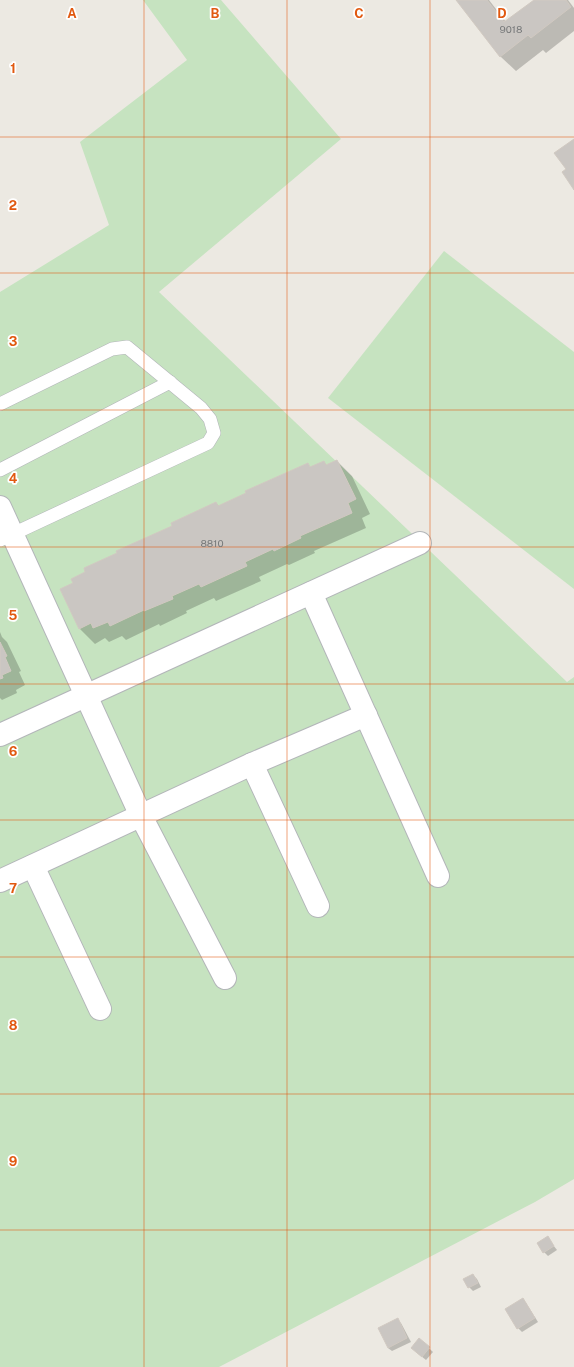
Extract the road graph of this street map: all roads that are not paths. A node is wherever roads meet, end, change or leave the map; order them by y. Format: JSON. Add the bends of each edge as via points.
{"nodes":[{"id":1,"x":170,"y":382,"type":"junction"},
{"id":2,"x":0,"y":404,"type":"edge"},
{"id":3,"x":0,"y":470,"type":"edge"},
{"id":4,"x":0,"y":507,"type":"edge"},
{"id":5,"x":7,"y":537,"type":"edge"},
{"id":6,"x":420,"y":543,"type":"dead end"},
{"id":7,"x":311,"y":593,"type":"junction"},
{"id":8,"x":87,"y":696,"type":"junction"},
{"id":9,"x":366,"y":715,"type":"junction"},
{"id":10,"x":0,"y":736,"type":"edge"},
{"id":11,"x":252,"y":764,"type":"junction"},
{"id":12,"x":141,"y":816,"type":"junction"},
{"id":13,"x":33,"y":866,"type":"junction"},
{"id":14,"x":438,"y":876,"type":"dead end"},
{"id":15,"x":0,"y":881,"type":"edge"},
{"id":16,"x":318,"y":906,"type":"dead end"},
{"id":17,"x":225,"y":978,"type":"dead end"},
{"id":18,"x":100,"y":1009,"type":"dead end"}],
"edges":[{"from":1,"to":2,"type":"lane","via":[[127,347],[112,349]]},
{"from":1,"to":3,"type":"lane"},
{"from":1,"to":5,"type":"lane","via":[[202,408],[210,419],[214,433],[208,443]]},
{"from":4,"to":5,"type":"street"},
{"from":5,"to":8,"type":"street"},
{"from":6,"to":7,"type":"street"},
{"from":7,"to":8,"type":"street"},
{"from":7,"to":9,"type":"street"},
{"from":8,"to":10,"type":"street"},
{"from":8,"to":12,"type":"street"},
{"from":9,"to":11,"type":"street"},
{"from":9,"to":14,"type":"street"},
{"from":11,"to":12,"type":"street"},
{"from":11,"to":16,"type":"street"},
{"from":12,"to":13,"type":"street"},
{"from":12,"to":17,"type":"street"},
{"from":13,"to":15,"type":"street"},
{"from":13,"to":18,"type":"street"}]}
